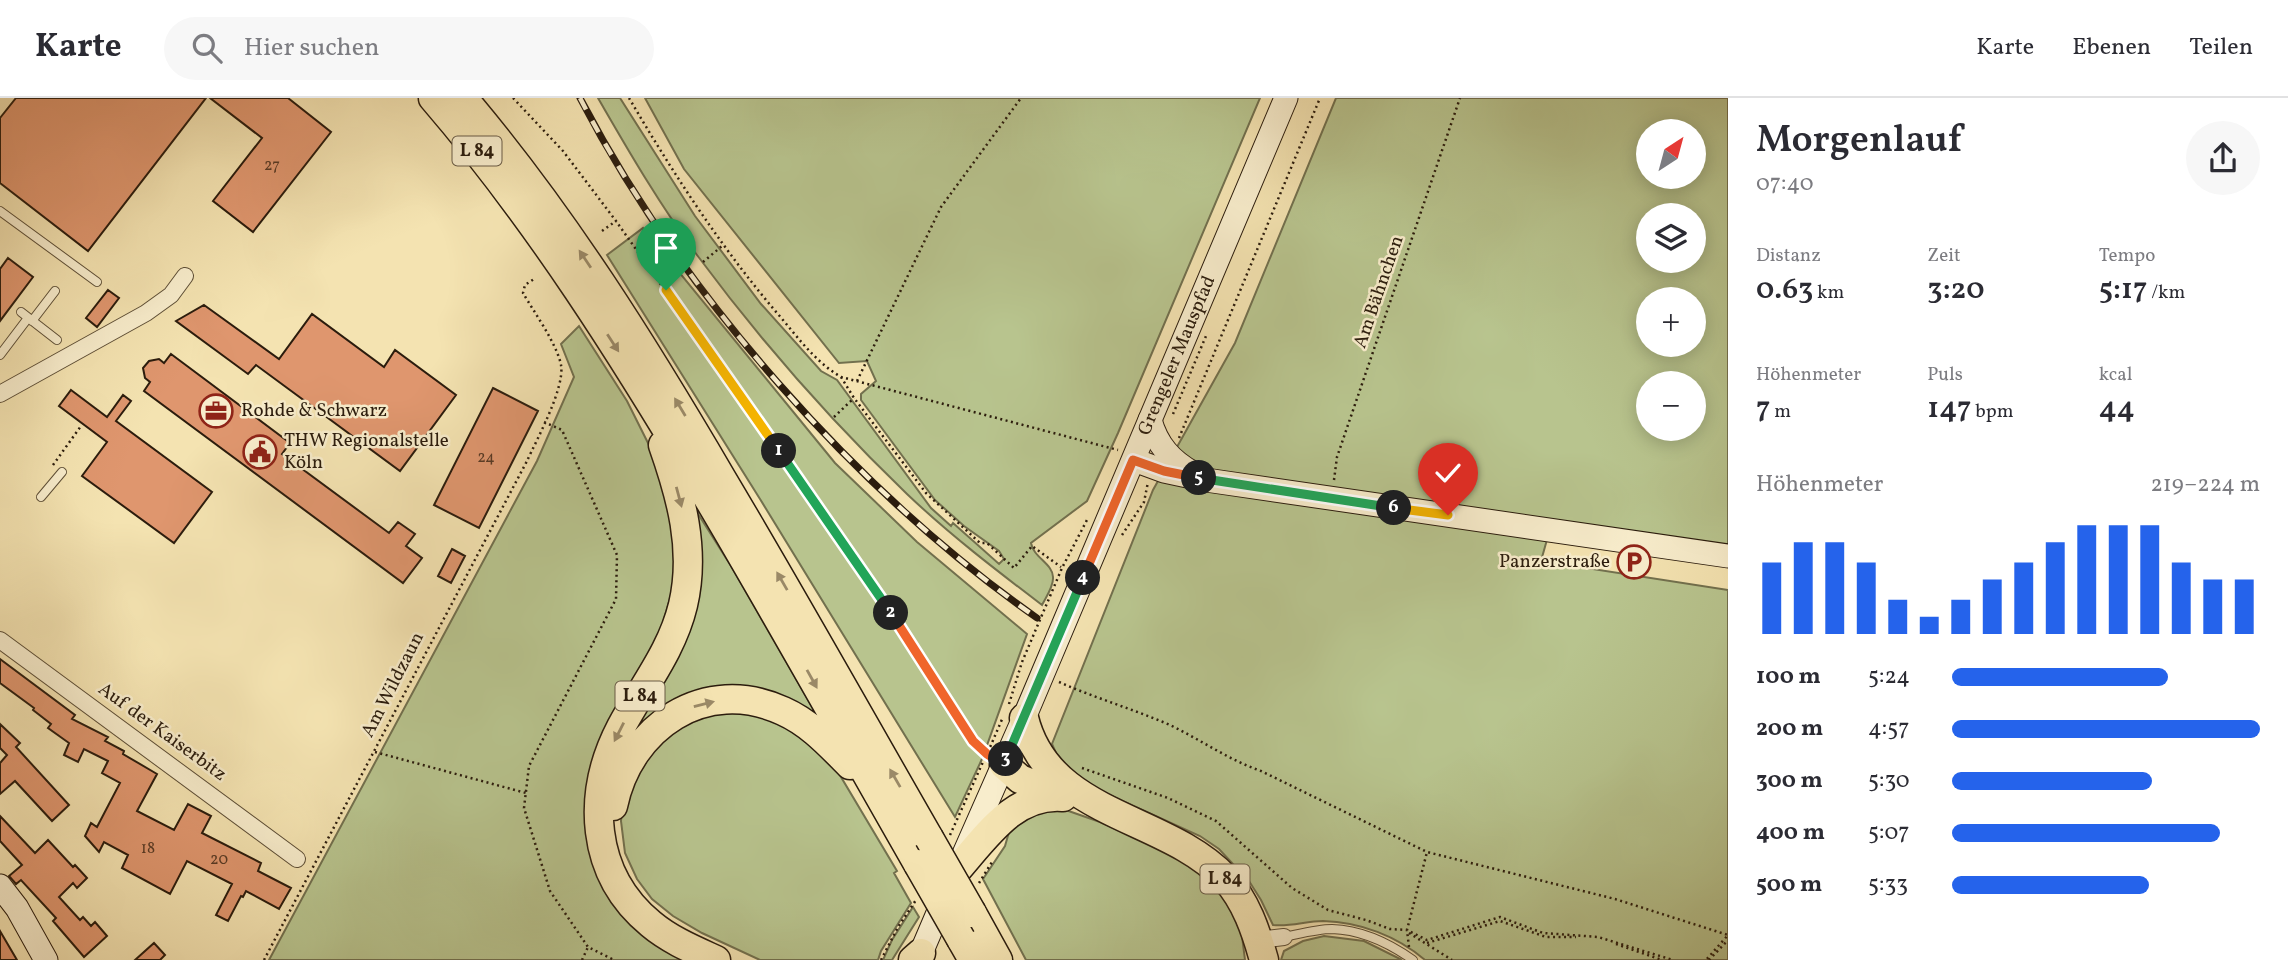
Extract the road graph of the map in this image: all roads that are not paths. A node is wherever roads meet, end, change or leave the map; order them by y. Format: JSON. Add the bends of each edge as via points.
{"nodes":[{"id":1,"x":433,"y":98,"type":"edge"},
{"id":2,"x":463,"y":98,"type":"edge"},
{"id":3,"x":1286,"y":98,"type":"edge"},
{"id":4,"x":0,"y":211,"type":"edge"},
{"id":5,"x":185,"y":276,"type":"dead end"},
{"id":6,"x":97,"y":282,"type":"dead end"},
{"id":7,"x":55,"y":291,"type":"dead end"},
{"id":8,"x":27,"y":317,"type":"junction"},
{"id":9,"x":57,"y":340,"type":"dead end"},
{"id":10,"x":0,"y":355,"type":"edge"},
{"id":11,"x":642,"y":386,"type":"junction"},
{"id":12,"x":3,"y":389,"type":"edge"},
{"id":13,"x":1150,"y":421,"type":"junction"},
{"id":14,"x":1126,"y":455,"type":"junction"},
{"id":15,"x":62,"y":472,"type":"dead end"},
{"id":16,"x":1206,"y":480,"type":"junction"},
{"id":17,"x":41,"y":497,"type":"dead end"},
{"id":18,"x":1728,"y":556,"type":"edge"},
{"id":19,"x":0,"y":640,"type":"edge"},
{"id":20,"x":1024,"y":718,"type":"junction"},
{"id":21,"x":995,"y":760,"type":"junction"},
{"id":22,"x":1067,"y":782,"type":"junction"},
{"id":23,"x":875,"y":789,"type":"junction"},
{"id":24,"x":297,"y":859,"type":"dead end"},
{"id":25,"x":956,"y":870,"type":"junction"},
{"id":26,"x":0,"y":886,"type":"edge"},
{"id":27,"x":1266,"y":949,"type":"edge"},
{"id":28,"x":967,"y":950,"type":"edge"},
{"id":29,"x":917,"y":958,"type":"edge"},
{"id":30,"x":46,"y":960,"type":"edge"},
{"id":31,"x":716,"y":960,"type":"edge"},
{"id":32,"x":738,"y":960,"type":"edge"},
{"id":33,"x":998,"y":960,"type":"edge"},
{"id":34,"x":1413,"y":960,"type":"edge"}],
"edges":[{"from":1,"to":11,"type":"highway","number":"L 84","one_way":true,"via":[[547,242]]},
{"from":33,"to":2,"type":"highway","number":"L 84","one_way":true,"bridge":true,"via":[[938,840],[631,327],[568,233]]},
{"from":3,"to":13,"type":"main road","name":"Grengeler Mauspfad"},
{"from":4,"to":6,"type":"lane"},
{"from":5,"to":12,"type":"street","via":[[171,295],[146,313]]},
{"from":7,"to":8,"type":"lane"},
{"from":8,"to":9,"type":"lane"},
{"from":8,"to":10,"type":"lane"},
{"from":11,"to":23,"type":"highway","number":"L 84","one_way":true},
{"from":11,"to":31,"type":"highway","number":"L 84","one_way":true,"via":[[683,512],[687,583],[676,630],[621,727],[603,769],[599,828],[612,872],[635,909],[670,937]]},
{"from":13,"to":14,"type":"main road","name":"Grengeler Mauspfad"},
{"from":13,"to":16,"type":"main road","via":[[1169,456]]},
{"from":14,"to":16,"type":"main road","via":[[1164,471]]},
{"from":14,"to":20,"type":"main road","name":"Grengeler Mauspfad"},
{"from":15,"to":17,"type":"lane"},
{"from":16,"to":18,"type":"main road"},
{"from":19,"to":24,"type":"street","name":"Auf der Kaiserbitz"},
{"from":20,"to":21,"type":"main road","name":"Grengeler Mauspfad"},
{"from":20,"to":22,"type":"highway","number":"L 84","via":[[1040,754]]},
{"from":21,"to":22,"type":"highway","number":"L 84"},
{"from":21,"to":25,"type":"main road","name":"Grengeler Mauspfad"},
{"from":22,"to":25,"type":"highway","via":[[1020,806]]},
{"from":22,"to":27,"type":"highway","number":"L 84","via":[[1093,804],[1184,848],[1219,872],[1237,894]]},
{"from":23,"to":28,"type":"highway","number":"L 84","bridge":true},
{"from":32,"to":23,"type":"highway","number":"L 84","one_way":true,"via":[[663,921],[638,898],[620,865],[612,811],[622,773],[643,740],[664,721],[703,703],[753,702],[801,720]]},
{"from":25,"to":29,"type":"main road","name":"Grengeler Mauspfad"},
{"from":26,"to":30,"type":"main road"},
{"from":27,"to":34,"type":"lane","via":[[1331,929],[1390,944]]}]}
